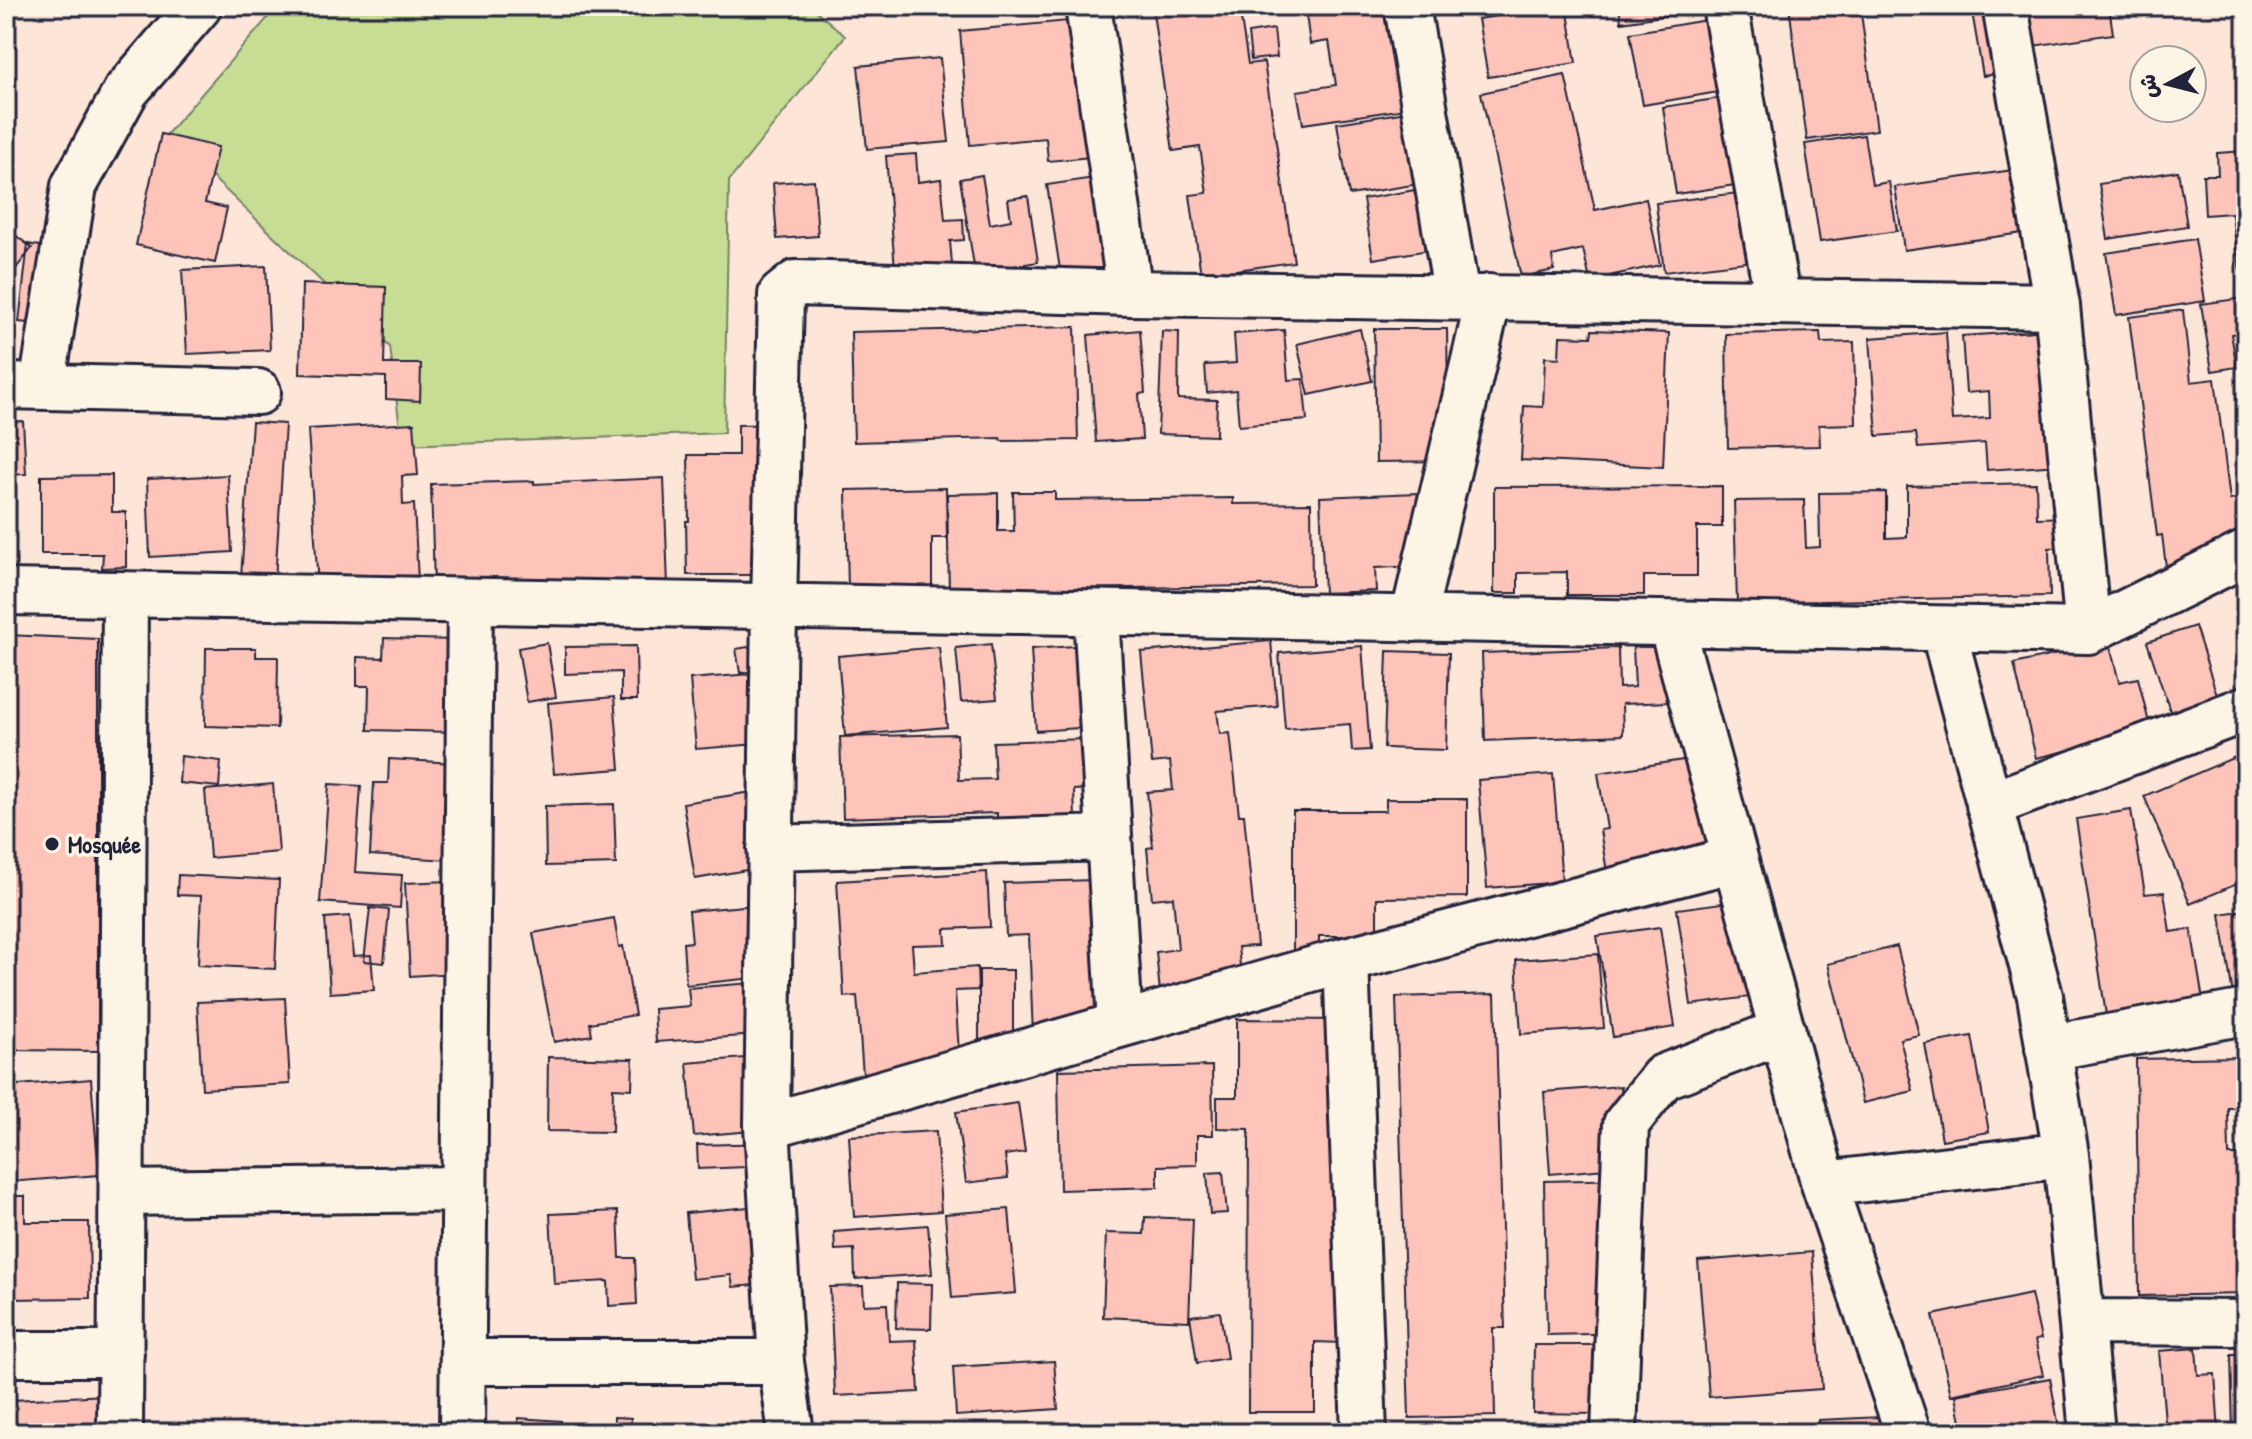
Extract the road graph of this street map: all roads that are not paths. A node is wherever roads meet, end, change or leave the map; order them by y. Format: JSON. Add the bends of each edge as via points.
{"nodes":[{"id":1,"x":199,"y":6,"type":"edge"},
{"id":2,"x":1088,"y":6,"type":"edge"},
{"id":3,"x":1407,"y":6,"type":"edge"},
{"id":4,"x":1725,"y":6,"type":"edge"},
{"id":5,"x":2005,"y":6,"type":"edge"},
{"id":6,"x":1130,"y":293,"type":"junction"},
{"id":7,"x":1473,"y":297,"type":"junction"},
{"id":8,"x":1778,"y":302,"type":"junction"},
{"id":9,"x":2057,"y":306,"type":"junction"},
{"id":10,"x":24,"y":386,"type":"edge"},
{"id":11,"x":258,"y":392,"type":"dead end"},
{"id":12,"x":2243,"y":563,"type":"edge"},
{"id":13,"x":6,"y":592,"type":"edge"},
{"id":14,"x":125,"y":594,"type":"junction"},
{"id":15,"x":470,"y":601,"type":"junction"},
{"id":16,"x":774,"y":607,"type":"junction"},
{"id":17,"x":1096,"y":613,"type":"junction"},
{"id":18,"x":1413,"y":619,"type":"junction"},
{"id":19,"x":1671,"y":624,"type":"junction"},
{"id":20,"x":1943,"y":629,"type":"junction"},
{"id":21,"x":2088,"y":631,"type":"junction"},
{"id":22,"x":2246,"y":709,"type":"edge"},
{"id":23,"x":1989,"y":805,"type":"junction"},
{"id":24,"x":1109,"y":838,"type":"junction"},
{"id":25,"x":770,"y":848,"type":"junction"},
{"id":26,"x":1735,"y":859,"type":"junction"},
{"id":27,"x":1346,"y":960,"type":"junction"},
{"id":28,"x":2246,"y":1012,"type":"edge"},
{"id":29,"x":1120,"y":1024,"type":"junction"},
{"id":30,"x":1783,"y":1031,"type":"junction"},
{"id":31,"x":2048,"y":1048,"type":"junction"},
{"id":32,"x":767,"y":1126,"type":"junction"},
{"id":33,"x":2066,"y":1155,"type":"junction"},
{"id":34,"x":1824,"y":1184,"type":"junction"},
{"id":35,"x":464,"y":1189,"type":"junction"},
{"id":36,"x":122,"y":1193,"type":"junction"},
{"id":37,"x":2083,"y":1322,"type":"junction"},
{"id":38,"x":2246,"y":1323,"type":"edge"},
{"id":39,"x":6,"y":1354,"type":"edge"},
{"id":40,"x":121,"y":1354,"type":"junction"},
{"id":41,"x":463,"y":1362,"type":"junction"},
{"id":42,"x":781,"y":1362,"type":"junction"},
{"id":43,"x":120,"y":1433,"type":"edge"},
{"id":44,"x":462,"y":1433,"type":"edge"},
{"id":45,"x":791,"y":1433,"type":"edge"},
{"id":46,"x":1364,"y":1433,"type":"edge"},
{"id":47,"x":1614,"y":1433,"type":"edge"},
{"id":48,"x":1908,"y":1433,"type":"edge"},
{"id":49,"x":2092,"y":1433,"type":"edge"}],
"edges":[{"from":1,"to":10,"type":"street","via":[[126,91],[74,186]]},
{"from":2,"to":6,"type":"street"},
{"from":3,"to":7,"type":"street"},
{"from":4,"to":8,"type":"street"},
{"from":5,"to":9,"type":"street"},
{"from":6,"to":7,"type":"street"},
{"from":6,"to":16,"type":"street","via":[[796,283],[781,295]]},
{"from":7,"to":8,"type":"street"},
{"from":7,"to":18,"type":"street"},
{"from":8,"to":9,"type":"street"},
{"from":9,"to":21,"type":"street"},
{"from":10,"to":11,"type":"street"},
{"from":12,"to":21,"type":"street"},
{"from":13,"to":14,"type":"street"},
{"from":14,"to":15,"type":"street"},
{"from":14,"to":36,"type":"street"},
{"from":15,"to":16,"type":"street"},
{"from":15,"to":35,"type":"street"},
{"from":16,"to":17,"type":"street"},
{"from":16,"to":25,"type":"street"},
{"from":17,"to":18,"type":"street"},
{"from":17,"to":24,"type":"street"},
{"from":18,"to":19,"type":"street"},
{"from":19,"to":20,"type":"street"},
{"from":19,"to":26,"type":"street"},
{"from":20,"to":21,"type":"street"},
{"from":20,"to":23,"type":"street"},
{"from":22,"to":23,"type":"street"},
{"from":23,"to":31,"type":"street","via":[[2040,996]]},
{"from":24,"to":25,"type":"street"},
{"from":24,"to":29,"type":"street"},
{"from":25,"to":32,"type":"street"},
{"from":26,"to":27,"type":"street"},
{"from":26,"to":30,"type":"street"},
{"from":27,"to":29,"type":"street"},
{"from":27,"to":46,"type":"street"},
{"from":28,"to":31,"type":"street"},
{"from":29,"to":32,"type":"street"},
{"from":30,"to":34,"type":"street"},
{"from":30,"to":47,"type":"street","via":[[1663,1077],[1626,1124]]},
{"from":31,"to":33,"type":"street"},
{"from":32,"to":42,"type":"street"},
{"from":33,"to":34,"type":"street"},
{"from":33,"to":37,"type":"street"},
{"from":34,"to":48,"type":"street"},
{"from":35,"to":36,"type":"street"},
{"from":35,"to":41,"type":"street"},
{"from":36,"to":40,"type":"street"},
{"from":37,"to":38,"type":"street"},
{"from":37,"to":49,"type":"street"},
{"from":39,"to":40,"type":"street"},
{"from":40,"to":43,"type":"street"},
{"from":41,"to":42,"type":"street"},
{"from":41,"to":44,"type":"street"},
{"from":42,"to":45,"type":"street"}]}
